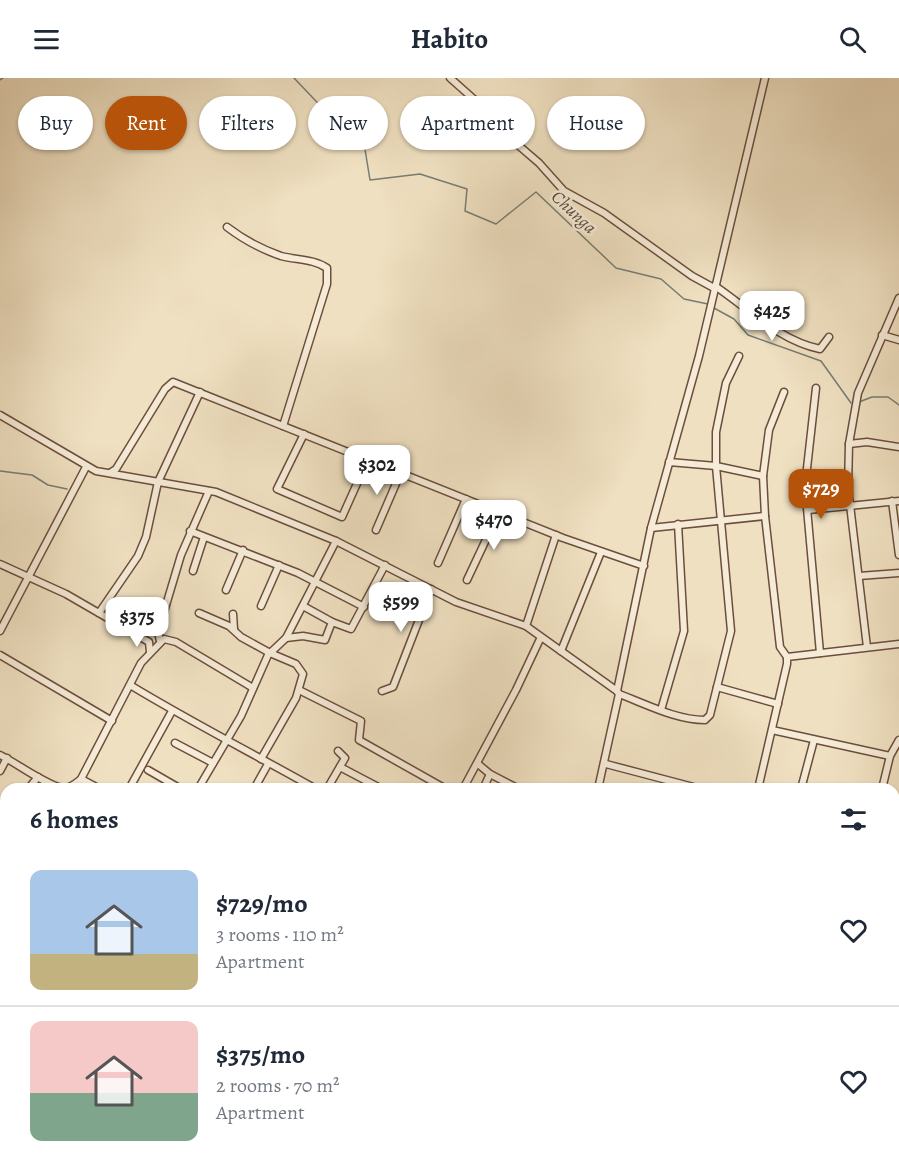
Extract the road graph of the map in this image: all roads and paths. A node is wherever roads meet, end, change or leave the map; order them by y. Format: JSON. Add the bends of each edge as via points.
{"nodes":[{"id":1,"x":450,"y":78,"type":"edge"},
{"id":2,"x":765,"y":78,"type":"edge"},
{"id":3,"x":227,"y":227,"type":"dead end"},
{"id":4,"x":715,"y":287,"type":"junction"},
{"id":5,"x":898,"y":301,"type":"edge"},
{"id":6,"x":882,"y":335,"type":"junction"},
{"id":7,"x":829,"y":337,"type":"dead end"},
{"id":8,"x":899,"y":340,"type":"edge"},
{"id":9,"x":739,"y":356,"type":"dead end"},
{"id":10,"x":816,"y":388,"type":"dead end"},
{"id":11,"x":200,"y":392,"type":"junction"},
{"id":12,"x":784,"y":392,"type":"dead end"},
{"id":13,"x":0,"y":409,"type":"edge"},
{"id":14,"x":0,"y":415,"type":"edge"},
{"id":15,"x":283,"y":426,"type":"junction"},
{"id":16,"x":304,"y":434,"type":"junction"},
{"id":17,"x":849,"y":444,"type":"junction"},
{"id":18,"x":899,"y":447,"type":"edge"},
{"id":19,"x":368,"y":459,"type":"junction"},
{"id":20,"x":669,"y":462,"type":"junction"},
{"id":21,"x":716,"y":466,"type":"junction"},
{"id":22,"x":86,"y":467,"type":"junction"},
{"id":23,"x":401,"y":472,"type":"junction"},
{"id":24,"x":110,"y":473,"type":"junction"},
{"id":25,"x":763,"y":476,"type":"junction"},
{"id":26,"x":158,"y":482,"type":"junction"},
{"id":27,"x":209,"y":491,"type":"junction"},
{"id":28,"x":466,"y":499,"type":"junction"},
{"id":29,"x":896,"y":501,"type":"edge"},
{"id":30,"x":852,"y":506,"type":"junction"},
{"id":31,"x":808,"y":510,"type":"junction"},
{"id":32,"x":500,"y":512,"type":"junction"},
{"id":33,"x":765,"y":516,"type":"junction"},
{"id":34,"x":721,"y":519,"type":"junction"},
{"id":35,"x":678,"y":525,"type":"junction"},
{"id":36,"x":651,"y":528,"type":"junction"},
{"id":37,"x":376,"y":530,"type":"dead end"},
{"id":38,"x":190,"y":531,"type":"junction"},
{"id":39,"x":556,"y":536,"type":"junction"},
{"id":40,"x":204,"y":537,"type":"junction"},
{"id":41,"x":336,"y":540,"type":"junction"},
{"id":42,"x":243,"y":550,"type":"junction"},
{"id":43,"x":601,"y":552,"type":"junction"},
{"id":44,"x":899,"y":555,"type":"edge"},
{"id":45,"x":438,"y":563,"type":"dead end"},
{"id":46,"x":0,"y":564,"type":"edge"},
{"id":47,"x":279,"y":565,"type":"junction"},
{"id":48,"x":385,"y":565,"type":"junction"},
{"id":49,"x":644,"y":566,"type":"junction"},
{"id":50,"x":193,"y":571,"type":"dead end"},
{"id":51,"x":899,"y":573,"type":"edge"},
{"id":52,"x":859,"y":576,"type":"junction"},
{"id":53,"x":29,"y":578,"type":"junction"},
{"id":54,"x":467,"y":580,"type":"dead end"},
{"id":55,"x":316,"y":581,"type":"junction"},
{"id":56,"x":431,"y":589,"type":"junction"},
{"id":57,"x":226,"y":590,"type":"dead end"},
{"id":58,"x":261,"y":606,"type":"dead end"},
{"id":59,"x":303,"y":606,"type":"junction"},
{"id":60,"x":364,"y":607,"type":"junction"},
{"id":61,"x":199,"y":613,"type":"dead end"},
{"id":62,"x":99,"y":614,"type":"junction"},
{"id":63,"x":233,"y":614,"type":"dead end"},
{"id":64,"x":332,"y":622,"type":"junction"},
{"id":65,"x":526,"y":626,"type":"junction"},
{"id":66,"x":234,"y":629,"type":"junction"},
{"id":67,"x":0,"y":631,"type":"edge"},
{"id":68,"x":541,"y":637,"type":"junction"},
{"id":69,"x":286,"y":638,"type":"junction"},
{"id":70,"x":160,"y":641,"type":"junction"},
{"id":71,"x":899,"y":644,"type":"edge"},
{"id":72,"x":867,"y":647,"type":"junction"},
{"id":73,"x":561,"y":651,"type":"junction"},
{"id":74,"x":150,"y":652,"type":"junction"},
{"id":75,"x":270,"y":653,"type":"junction"},
{"id":76,"x":820,"y":653,"type":"junction"},
{"id":77,"x":0,"y":656,"type":"edge"},
{"id":78,"x":786,"y":657,"type":"junction"},
{"id":79,"x":130,"y":685,"type":"junction"},
{"id":80,"x":717,"y":687,"type":"junction"},
{"id":81,"x":253,"y":688,"type":"junction"},
{"id":82,"x":299,"y":690,"type":"junction"},
{"id":83,"x":382,"y":692,"type":"dead end"},
{"id":84,"x":618,"y":693,"type":"junction"},
{"id":85,"x":778,"y":704,"type":"junction"},
{"id":86,"x":661,"y":710,"type":"junction"},
{"id":87,"x":172,"y":711,"type":"junction"},
{"id":88,"x":112,"y":721,"type":"junction"},
{"id":89,"x":772,"y":730,"type":"junction"},
{"id":90,"x":226,"y":738,"type":"junction"},
{"id":91,"x":814,"y":740,"type":"junction"},
{"id":92,"x":899,"y":740,"type":"edge"},
{"id":93,"x":175,"y":743,"type":"dead end"},
{"id":94,"x":338,"y":751,"type":"dead end"},
{"id":95,"x":890,"y":756,"type":"junction"},
{"id":96,"x":3,"y":757,"type":"edge"},
{"id":97,"x":261,"y":759,"type":"junction"},
{"id":98,"x":213,"y":763,"type":"junction"},
{"id":99,"x":268,"y":764,"type":"junction"},
{"id":100,"x":478,"y":764,"type":"junction"},
{"id":101,"x":606,"y":764,"type":"junction"},
{"id":102,"x":340,"y":767,"type":"junction"},
{"id":103,"x":148,"y":770,"type":"dead end"},
{"id":104,"x":0,"y":771,"type":"edge"},
{"id":105,"x":490,"y":774,"type":"junction"},
{"id":106,"x":38,"y":777,"type":"junction"},
{"id":107,"x":81,"y":779,"type":"junction"},
{"id":108,"x":33,"y":783,"type":"edge"},
{"id":109,"x":51,"y":783,"type":"edge"},
{"id":110,"x":74,"y":783,"type":"edge"},
{"id":111,"x":88,"y":783,"type":"edge"},
{"id":112,"x":132,"y":783,"type":"edge"},
{"id":113,"x":171,"y":783,"type":"edge"},
{"id":114,"x":201,"y":783,"type":"edge"},
{"id":115,"x":257,"y":783,"type":"edge"},
{"id":116,"x":299,"y":783,"type":"edge"},
{"id":117,"x":331,"y":783,"type":"edge"},
{"id":118,"x":370,"y":783,"type":"edge"},
{"id":119,"x":435,"y":783,"type":"edge"},
{"id":120,"x":467,"y":783,"type":"edge"},
{"id":121,"x":486,"y":783,"type":"edge"},
{"id":122,"x":507,"y":783,"type":"edge"},
{"id":123,"x":600,"y":783,"type":"edge"},
{"id":124,"x":678,"y":783,"type":"edge"},
{"id":125,"x":759,"y":783,"type":"edge"},
{"id":126,"x":803,"y":783,"type":"edge"},
{"id":127,"x":883,"y":783,"type":"edge"}],
"edges":[{"from":1,"to":4,"type":"street","via":[[564,191],[604,213],[692,276]]},
{"from":2,"to":4,"type":"street"},
{"from":3,"to":15,"type":"street","via":[[262,249],[327,268],[327,284]]},
{"from":4,"to":7,"type":"street","via":[[803,346],[820,349]]},
{"from":4,"to":20,"type":"street"},
{"from":5,"to":6,"type":"street"},
{"from":6,"to":8,"type":"street"},
{"from":6,"to":17,"type":"street","via":[[858,393]]},
{"from":9,"to":21,"type":"street","via":[[726,383],[716,432]]},
{"from":10,"to":31,"type":"street","via":[[805,475]]},
{"from":11,"to":15,"type":"street"},
{"from":11,"to":24,"type":"street","via":[[169,384]]},
{"from":11,"to":26,"type":"street"},
{"from":12,"to":25,"type":"street","via":[[768,430]]},
{"from":13,"to":14,"type":"street"},
{"from":14,"to":22,"type":"street"},
{"from":15,"to":16,"type":"street"},
{"from":16,"to":19,"type":"street"},
{"from":16,"to":19,"type":"street","via":[[277,489],[335,514],[345,516]]},
{"from":17,"to":18,"type":"street","via":[[867,442]]},
{"from":17,"to":30,"type":"street","via":[[847,469]]},
{"from":19,"to":23,"type":"street"},
{"from":20,"to":21,"type":"street"},
{"from":20,"to":36,"type":"street"},
{"from":21,"to":25,"type":"street"},
{"from":21,"to":34,"type":"street"},
{"from":22,"to":24,"type":"street"},
{"from":22,"to":53,"type":"street"},
{"from":23,"to":28,"type":"street"},
{"from":23,"to":37,"type":"street"},
{"from":24,"to":26,"type":"street"},
{"from":25,"to":33,"type":"street"},
{"from":26,"to":27,"type":"street"},
{"from":26,"to":62,"type":"street","via":[[138,556]]},
{"from":27,"to":38,"type":"street"},
{"from":27,"to":41,"type":"street"},
{"from":28,"to":32,"type":"street"},
{"from":28,"to":45,"type":"street"},
{"from":29,"to":30,"type":"street"},
{"from":29,"to":44,"type":"street"},
{"from":30,"to":31,"type":"street"},
{"from":30,"to":52,"type":"street"},
{"from":31,"to":76,"type":"street"},
{"from":32,"to":39,"type":"street"},
{"from":32,"to":54,"type":"street"},
{"from":33,"to":34,"type":"street"},
{"from":33,"to":78,"type":"street","via":[[780,647]]},
{"from":34,"to":35,"type":"street"},
{"from":34,"to":80,"type":"street","via":[[731,631]]},
{"from":35,"to":36,"type":"street"},
{"from":35,"to":86,"type":"street","via":[[684,631]]},
{"from":36,"to":49,"type":"street"},
{"from":38,"to":40,"type":"street"},
{"from":38,"to":70,"type":"street","via":[[158,632]]},
{"from":39,"to":43,"type":"street"},
{"from":39,"to":65,"type":"street"},
{"from":40,"to":42,"type":"street"},
{"from":40,"to":50,"type":"street"},
{"from":41,"to":48,"type":"street"},
{"from":41,"to":55,"type":"street"},
{"from":42,"to":47,"type":"street"},
{"from":42,"to":57,"type":"street"},
{"from":43,"to":49,"type":"street"},
{"from":43,"to":73,"type":"street"},
{"from":46,"to":53,"type":"street"},
{"from":47,"to":55,"type":"street"},
{"from":47,"to":58,"type":"street"},
{"from":48,"to":56,"type":"street"},
{"from":48,"to":60,"type":"street"},
{"from":49,"to":84,"type":"street"},
{"from":51,"to":52,"type":"street"},
{"from":52,"to":72,"type":"street"},
{"from":53,"to":62,"type":"street"},
{"from":53,"to":67,"type":"street"},
{"from":55,"to":59,"type":"street"},
{"from":55,"to":60,"type":"street"},
{"from":56,"to":65,"type":"street","via":[[456,602]]},
{"from":56,"to":83,"type":"street","via":[[393,687]]},
{"from":59,"to":64,"type":"street"},
{"from":59,"to":69,"type":"street"},
{"from":60,"to":64,"type":"street","via":[[351,629]]},
{"from":61,"to":66,"type":"street"},
{"from":62,"to":74,"type":"street","via":[[149,642]]},
{"from":63,"to":66,"type":"street"},
{"from":64,"to":69,"type":"street","via":[[325,640]]},
{"from":65,"to":68,"type":"street"},
{"from":66,"to":75,"type":"street"},
{"from":68,"to":73,"type":"street"},
{"from":68,"to":100,"type":"street"},
{"from":69,"to":75,"type":"street"},
{"from":70,"to":74,"type":"street"},
{"from":70,"to":81,"type":"street","via":[[176,642]]},
{"from":71,"to":72,"type":"street"},
{"from":72,"to":76,"type":"street"},
{"from":73,"to":84,"type":"street"},
{"from":74,"to":79,"type":"street"},
{"from":75,"to":81,"type":"street"},
{"from":75,"to":82,"type":"street","via":[[299,666],[304,678]]},
{"from":76,"to":78,"type":"street"},
{"from":77,"to":88,"type":"street"},
{"from":78,"to":85,"type":"street"},
{"from":79,"to":87,"type":"street"},
{"from":79,"to":88,"type":"street"},
{"from":80,"to":85,"type":"street"},
{"from":80,"to":86,"type":"street","via":[[705,720]]},
{"from":81,"to":90,"type":"street"},
{"from":82,"to":97,"type":"street"},
{"from":82,"to":119,"type":"street","via":[[361,721],[359,740]]},
{"from":84,"to":86,"type":"street"},
{"from":84,"to":101,"type":"street"},
{"from":85,"to":89,"type":"street"},
{"from":87,"to":90,"type":"street"},
{"from":87,"to":112,"type":"street"},
{"from":88,"to":107,"type":"street"},
{"from":89,"to":91,"type":"street"},
{"from":89,"to":125,"type":"street"},
{"from":90,"to":97,"type":"street"},
{"from":90,"to":98,"type":"street"},
{"from":91,"to":95,"type":"street"},
{"from":91,"to":126,"type":"street"},
{"from":92,"to":95,"type":"street"},
{"from":93,"to":98,"type":"street"},
{"from":94,"to":102,"type":"street","via":[[345,756]]},
{"from":95,"to":127,"type":"street"},
{"from":96,"to":104,"type":"street"},
{"from":96,"to":106,"type":"street"},
{"from":97,"to":99,"type":"street"},
{"from":98,"to":114,"type":"street"},
{"from":99,"to":115,"type":"street"},
{"from":99,"to":116,"type":"street"},
{"from":100,"to":105,"type":"street"},
{"from":100,"to":120,"type":"street"},
{"from":101,"to":123,"type":"street"},
{"from":101,"to":124,"type":"street"},
{"from":102,"to":117,"type":"street"},
{"from":102,"to":118,"type":"street"},
{"from":103,"to":113,"type":"street"},
{"from":105,"to":121,"type":"street"},
{"from":105,"to":122,"type":"street"},
{"from":106,"to":108,"type":"street"},
{"from":106,"to":109,"type":"street"},
{"from":107,"to":110,"type":"street"},
{"from":107,"to":111,"type":"street"}]}
